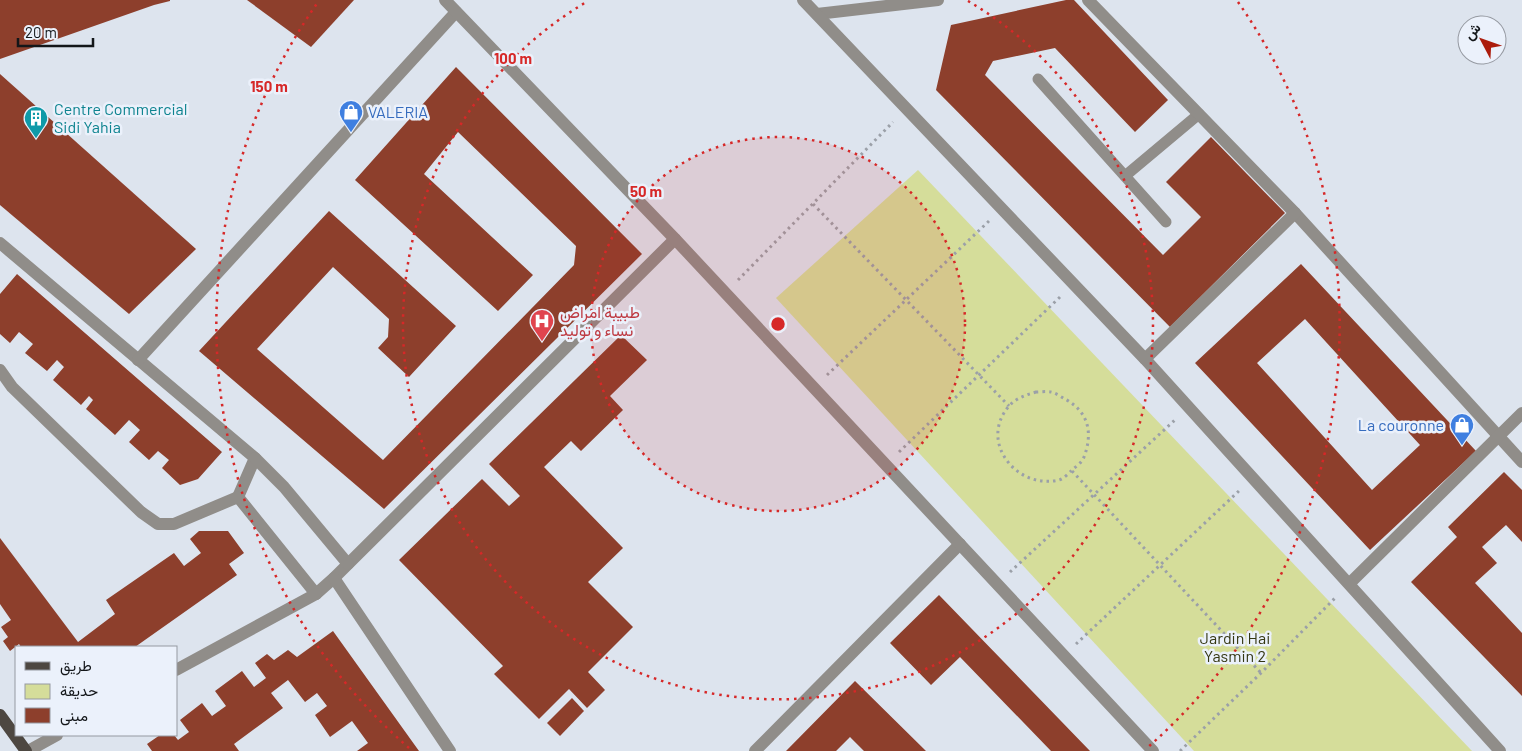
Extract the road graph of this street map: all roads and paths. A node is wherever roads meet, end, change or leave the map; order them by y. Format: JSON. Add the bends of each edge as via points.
{"nodes":[{"id":1,"x":445,"y":0,"type":"edge"},
{"id":2,"x":803,"y":0,"type":"edge"},
{"id":3,"x":938,"y":0,"type":"edge"},
{"id":4,"x":1088,"y":0,"type":"edge"},
{"id":5,"x":456,"y":12,"type":"junction"},
{"id":6,"x":817,"y":14,"type":"junction"},
{"id":7,"x":1038,"y":79,"type":"dead end"},
{"id":8,"x":907,"y":109,"type":"junction"},
{"id":9,"x":1199,"y":114,"type":"junction"},
{"id":10,"x":1126,"y":176,"type":"junction"},
{"id":11,"x":813,"y":204,"type":"junction"},
{"id":12,"x":1002,"y":209,"type":"junction"},
{"id":13,"x":1295,"y":213,"type":"junction"},
{"id":14,"x":1166,"y":222,"type":"dead end"},
{"id":15,"x":675,"y":239,"type":"junction"},
{"id":16,"x":0,"y":243,"type":"edge"},
{"id":17,"x":1074,"y":284,"type":"junction"},
{"id":18,"x":726,"y":293,"type":"junction"},
{"id":19,"x":905,"y":301,"type":"junction"},
{"id":20,"x":1146,"y":359,"type":"junction"},
{"id":21,"x":138,"y":360,"type":"junction"},
{"id":22,"x":0,"y":370,"type":"edge"},
{"id":23,"x":978,"y":375,"type":"junction"},
{"id":24,"x":813,"y":387,"type":"junction"},
{"id":25,"x":1009,"y":406,"type":"junction"},
{"id":26,"x":1190,"y":407,"type":"junction"},
{"id":27,"x":1522,"y":414,"type":"edge"},
{"id":28,"x":1498,"y":436,"type":"junction"},
{"id":29,"x":255,"y":458,"type":"junction"},
{"id":30,"x":1522,"y":462,"type":"edge"},
{"id":31,"x":886,"y":464,"type":"junction"},
{"id":32,"x":1072,"y":471,"type":"junction"},
{"id":33,"x":1254,"y":477,"type":"junction"},
{"id":34,"x":1093,"y":494,"type":"junction"},
{"id":35,"x":238,"y":496,"type":"junction"},
{"id":36,"x":960,"y":544,"type":"junction"},
{"id":37,"x":348,"y":564,"type":"junction"},
{"id":38,"x":1159,"y":565,"type":"junction"},
{"id":39,"x":334,"y":578,"type":"junction"},
{"id":40,"x":1350,"y":583,"type":"junction"},
{"id":41,"x":996,"y":584,"type":"junction"},
{"id":42,"x":316,"y":594,"type":"junction"},
{"id":43,"x":1063,"y":656,"type":"junction"},
{"id":44,"x":178,"y":669,"type":"edge"},
{"id":45,"x":1261,"y":674,"type":"junction"},
{"id":46,"x":0,"y":715,"type":"edge"},
{"id":47,"x":15,"y":735,"type":"edge"},
{"id":48,"x":16,"y":736,"type":"edge"},
{"id":49,"x":55,"y":736,"type":"edge"},
{"id":50,"x":27,"y":751,"type":"edge"},
{"id":51,"x":450,"y":751,"type":"edge"},
{"id":52,"x":755,"y":751,"type":"edge"},
{"id":53,"x":1153,"y":751,"type":"edge"},
{"id":54,"x":1180,"y":751,"type":"edge"},
{"id":55,"x":1500,"y":751,"type":"edge"}],
"edges":[{"from":1,"to":5,"type":"street"},
{"from":2,"to":6,"type":"street"},
{"from":3,"to":6,"type":"street"},
{"from":4,"to":9,"type":"street"},
{"from":5,"to":15,"type":"street"},
{"from":5,"to":21,"type":"street"},
{"from":6,"to":8,"type":"street"},
{"from":7,"to":10,"type":"lane"},
{"from":8,"to":11,"type":"path"},
{"from":8,"to":12,"type":"street"},
{"from":9,"to":10,"type":"lane"},
{"from":9,"to":13,"type":"street"},
{"from":10,"to":14,"type":"lane"},
{"from":11,"to":18,"type":"path"},
{"from":11,"to":19,"type":"path"},
{"from":12,"to":17,"type":"street"},
{"from":12,"to":19,"type":"path"},
{"from":13,"to":20,"type":"street"},
{"from":13,"to":28,"type":"street"},
{"from":15,"to":18,"type":"street"},
{"from":15,"to":37,"type":"street"},
{"from":16,"to":21,"type":"street"},
{"from":17,"to":20,"type":"street"},
{"from":17,"to":23,"type":"path"},
{"from":18,"to":24,"type":"street"},
{"from":19,"to":23,"type":"path"},
{"from":19,"to":24,"type":"path"},
{"from":20,"to":26,"type":"street"},
{"from":21,"to":29,"type":"street"},
{"from":22,"to":35,"type":"street","via":[[12,387],[141,512],[158,524],[174,524]]},
{"from":23,"to":25,"type":"path"},
{"from":23,"to":31,"type":"path"},
{"from":24,"to":31,"type":"street"},
{"from":25,"to":32,"type":"path","via":[[1000,423],[997,440],[1002,456],[1018,472],[1037,481],[1061,480]]},
{"from":25,"to":32,"type":"path","via":[[1036,392],[1052,392],[1070,402],[1086,418],[1090,439],[1083,460]]},
{"from":26,"to":33,"type":"street"},
{"from":26,"to":34,"type":"path"},
{"from":27,"to":28,"type":"street"},
{"from":28,"to":30,"type":"street"},
{"from":28,"to":40,"type":"street"},
{"from":29,"to":35,"type":"street"},
{"from":29,"to":37,"type":"street","via":[[284,487]]},
{"from":31,"to":36,"type":"street"},
{"from":32,"to":34,"type":"path"},
{"from":33,"to":38,"type":"path"},
{"from":33,"to":40,"type":"street"},
{"from":34,"to":38,"type":"path"},
{"from":34,"to":41,"type":"path"},
{"from":35,"to":42,"type":"street"},
{"from":36,"to":41,"type":"street"},
{"from":36,"to":52,"type":"street"},
{"from":37,"to":39,"type":"street"},
{"from":38,"to":43,"type":"path"},
{"from":38,"to":45,"type":"path"},
{"from":39,"to":42,"type":"street"},
{"from":39,"to":51,"type":"street"},
{"from":40,"to":45,"type":"path"},
{"from":40,"to":55,"type":"street"},
{"from":41,"to":43,"type":"street"},
{"from":42,"to":44,"type":"street"},
{"from":43,"to":53,"type":"street"},
{"from":45,"to":54,"type":"path"},
{"from":46,"to":47,"type":"main road"},
{"from":48,"to":50,"type":"main road"},
{"from":49,"to":50,"type":"street"}]}
